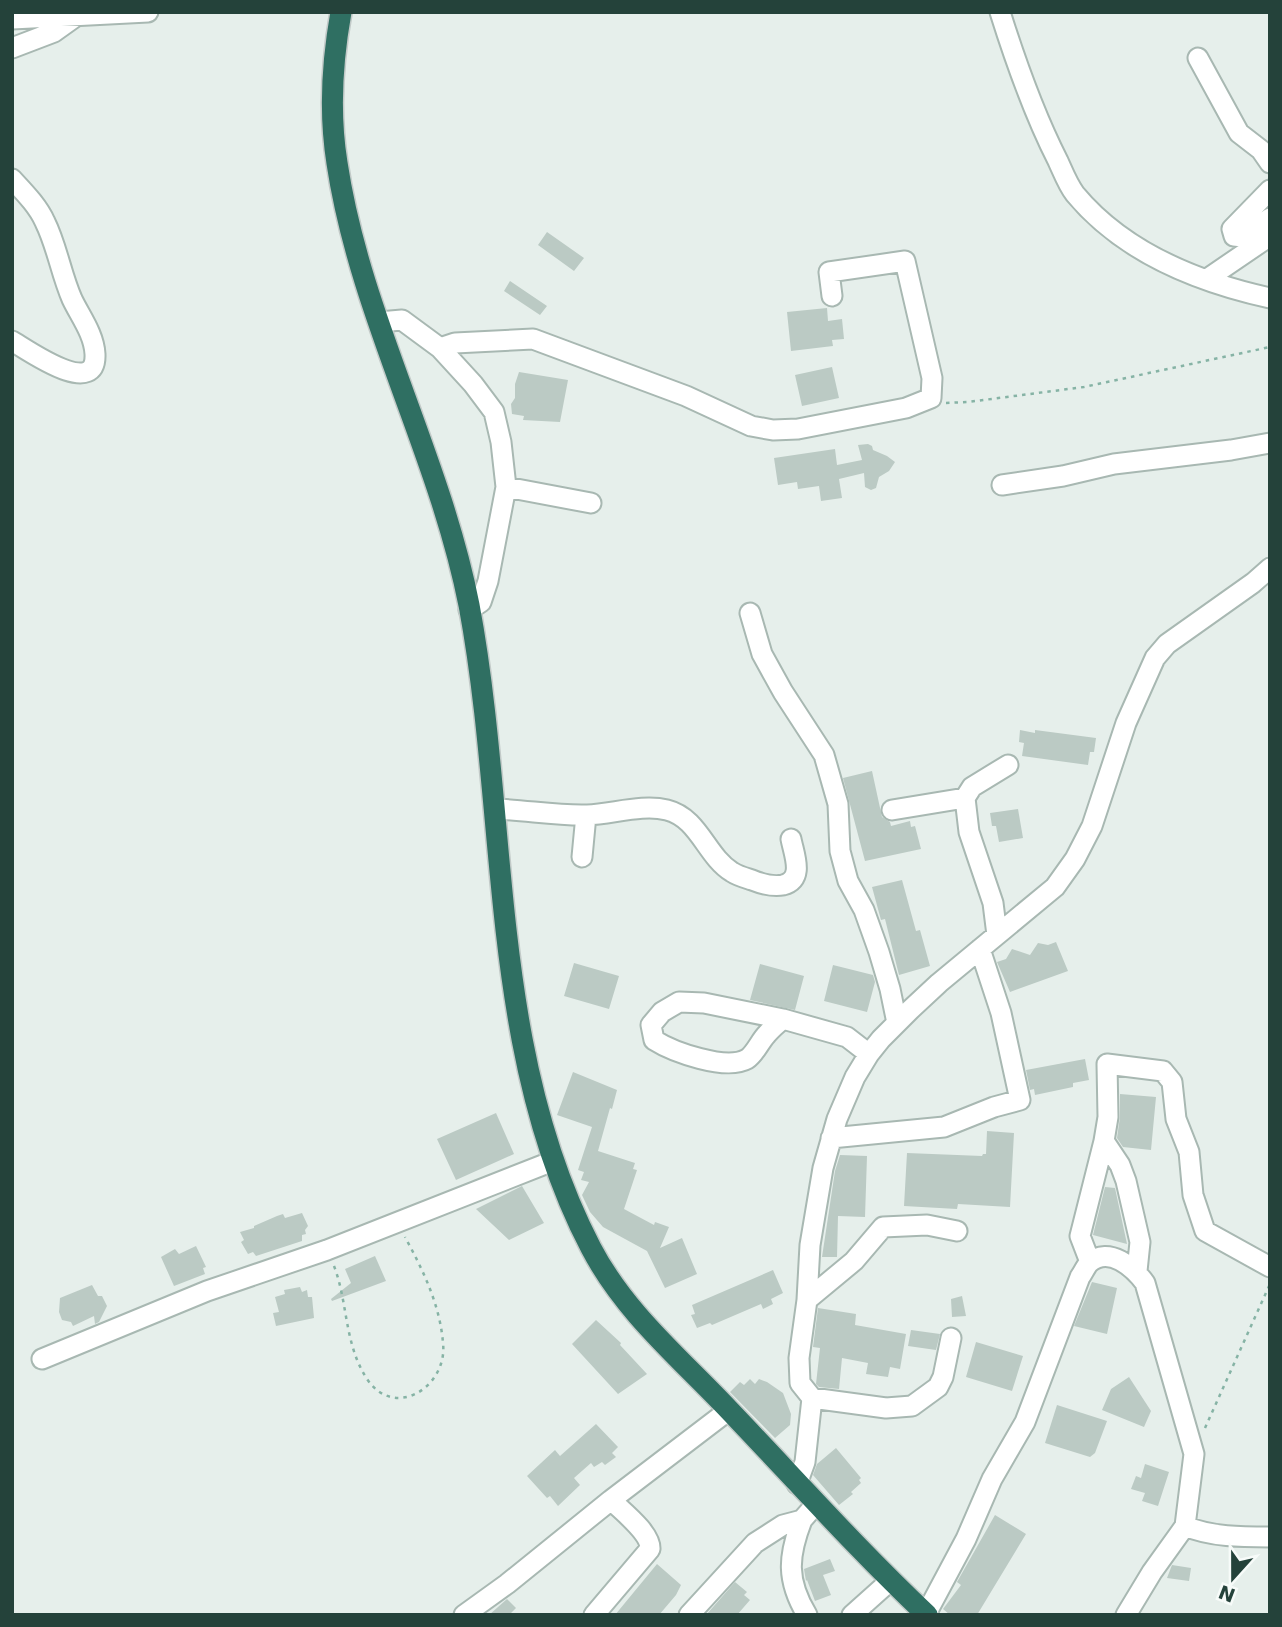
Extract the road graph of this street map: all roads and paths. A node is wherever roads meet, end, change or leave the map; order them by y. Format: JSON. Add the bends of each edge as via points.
{"nodes":[{"id":1,"x":148,"y":12,"type":"edge"},
{"id":2,"x":341,"y":12,"type":"edge"},
{"id":3,"x":1000,"y":12,"type":"edge"},
{"id":4,"x":75,"y":17,"type":"junction"},
{"id":5,"x":12,"y":19,"type":"edge"},
{"id":6,"x":12,"y":48,"type":"edge"},
{"id":7,"x":1198,"y":58,"type":"dead end"},
{"id":8,"x":1270,"y":163,"type":"edge"},
{"id":9,"x":12,"y":179,"type":"edge"},
{"id":10,"x":1270,"y":190,"type":"edge"},
{"id":11,"x":1270,"y":218,"type":"edge"},
{"id":12,"x":1270,"y":236,"type":"edge"},
{"id":13,"x":1208,"y":279,"type":"junction"},
{"id":14,"x":831,"y":296,"type":"dead end"},
{"id":15,"x":1270,"y":298,"type":"edge"},
{"id":16,"x":379,"y":322,"type":"junction"},
{"id":17,"x":12,"y":341,"type":"edge"},
{"id":18,"x":1270,"y":347,"type":"edge"},
{"id":19,"x":439,"y":348,"type":"junction"},
{"id":20,"x":931,"y":398,"type":"junction"},
{"id":21,"x":1270,"y":443,"type":"edge"},
{"id":22,"x":1002,"y":485,"type":"dead end"},
{"id":23,"x":506,"y":487,"type":"junction"},
{"id":24,"x":591,"y":503,"type":"dead end"},
{"id":25,"x":1270,"y":568,"type":"edge"},
{"id":26,"x":1261,"y":585,"type":"edge"},
{"id":27,"x":470,"y":610,"type":"junction"},
{"id":28,"x":750,"y":613,"type":"dead end"},
{"id":29,"x":1008,"y":765,"type":"dead end"},
{"id":30,"x":965,"y":798,"type":"junction"},
{"id":31,"x":495,"y":809,"type":"junction"},
{"id":32,"x":892,"y":810,"type":"dead end"},
{"id":33,"x":586,"y":815,"type":"junction"},
{"id":34,"x":791,"y":839,"type":"dead end"},
{"id":35,"x":582,"y":857,"type":"dead end"},
{"id":36,"x":997,"y":935,"type":"junction"},
{"id":37,"x":980,"y":948,"type":"junction"},
{"id":38,"x":783,"y":1018,"type":"junction"},
{"id":39,"x":897,"y":1023,"type":"junction"},
{"id":40,"x":869,"y":1054,"type":"junction"},
{"id":41,"x":831,"y":1138,"type":"junction"},
{"id":42,"x":1104,"y":1142,"type":"junction"},
{"id":43,"x":553,"y":1160,"type":"junction"},
{"id":44,"x":397,"y":1223,"type":"junction"},
{"id":45,"x":957,"y":1231,"type":"dead end"},
{"id":46,"x":327,"y":1250,"type":"junction"},
{"id":47,"x":1090,"y":1262,"type":"junction"},
{"id":48,"x":1270,"y":1267,"type":"edge"},
{"id":49,"x":1137,"y":1271,"type":"junction"},
{"id":50,"x":1270,"y":1284,"type":"edge"},
{"id":51,"x":807,"y":1300,"type":"junction"},
{"id":52,"x":951,"y":1338,"type":"dead end"},
{"id":53,"x":42,"y":1359,"type":"dead end"},
{"id":54,"x":812,"y":1398,"type":"junction"},
{"id":55,"x":729,"y":1410,"type":"junction"},
{"id":56,"x":1194,"y":1454,"type":"junction"},
{"id":57,"x":797,"y":1484,"type":"junction"},
{"id":58,"x":611,"y":1500,"type":"junction"},
{"id":59,"x":809,"y":1512,"type":"junction"},
{"id":60,"x":1185,"y":1526,"type":"junction"},
{"id":61,"x":1270,"y":1537,"type":"edge"},
{"id":62,"x":890,"y":1581,"type":"junction"},
{"id":63,"x":926,"y":1614,"type":"edge"},
{"id":64,"x":464,"y":1615,"type":"edge"},
{"id":65,"x":594,"y":1615,"type":"edge"},
{"id":66,"x":690,"y":1615,"type":"edge"},
{"id":67,"x":807,"y":1615,"type":"edge"},
{"id":68,"x":852,"y":1615,"type":"edge"},
{"id":69,"x":1126,"y":1615,"type":"edge"}],
"edges":[{"from":1,"to":4,"type":"street"},
{"from":2,"to":16,"type":"highway","via":[[333,78],[336,160],[345,208]]},
{"from":3,"to":13,"type":"street","via":[[1049,144],[1074,193],[1130,243]]},
{"from":4,"to":5,"type":"street"},
{"from":4,"to":6,"type":"street","via":[[54,32]]},
{"from":7,"to":8,"type":"street","via":[[1239,133]]},
{"from":9,"to":17,"type":"street","via":[[45,221],[72,299],[89,331],[94,362],[76,374]]},
{"from":10,"to":11,"type":"street","via":[[1232,229],[1234,236],[1243,237]]},
{"from":12,"to":13,"type":"street"},
{"from":13,"to":15,"type":"street"},
{"from":14,"to":20,"type":"street","via":[[829,272],[905,261],[932,378]]},
{"from":16,"to":19,"type":"street","via":[[402,320]]},
{"from":16,"to":27,"type":"highway","via":[[436,481]]},
{"from":18,"to":20,"type":"path","via":[[1084,387],[968,402]]},
{"from":19,"to":20,"type":"street","via":[[533,339],[686,396],[751,426],[773,430],[906,408]]},
{"from":19,"to":23,"type":"street","via":[[494,412]]},
{"from":21,"to":22,"type":"street"},
{"from":23,"to":24,"type":"street"},
{"from":23,"to":27,"type":"street","via":[[488,581],[481,602]]},
{"from":25,"to":26,"type":"street"},
{"from":26,"to":36,"type":"street","via":[[1167,644],[1155,658],[1126,723],[1092,826],[1075,859],[1055,887]]},
{"from":27,"to":31,"type":"highway"},
{"from":28,"to":39,"type":"street","via":[[762,654],[824,755],[838,804],[840,851],[848,881],[879,952]]},
{"from":29,"to":30,"type":"street","via":[[972,788]]},
{"from":30,"to":32,"type":"street"},
{"from":30,"to":36,"type":"street","via":[[969,832],[993,903]]},
{"from":31,"to":33,"type":"street"},
{"from":31,"to":43,"type":"highway","via":[[510,960],[536,1102]]},
{"from":33,"to":34,"type":"street","via":[[650,808],[675,812],[732,872],[775,886],[794,879],[797,871]]},
{"from":33,"to":35,"type":"street"},
{"from":36,"to":37,"type":"street"},
{"from":37,"to":39,"type":"street"},
{"from":37,"to":41,"type":"street","via":[[1001,1013],[1020,1101],[944,1127]]},
{"from":38,"to":38,"type":"street","via":[[679,1002],[651,1025],[654,1040],[666,1048],[736,1063],[749,1058]]},
{"from":38,"to":40,"type":"street","via":[[847,1037]]},
{"from":39,"to":40,"type":"street"},
{"from":40,"to":41,"type":"street"},
{"from":41,"to":51,"type":"street","via":[[810,1245]]},
{"from":42,"to":47,"type":"street","via":[[1080,1236]]},
{"from":42,"to":48,"type":"street","via":[[1107,1064],[1163,1071],[1172,1082],[1175,1119],[1189,1152],[1193,1195],[1205,1231]]},
{"from":42,"to":49,"type":"street","via":[[1126,1181],[1140,1242]]},
{"from":43,"to":44,"type":"street"},
{"from":43,"to":55,"type":"highway","via":[[609,1278],[661,1343]]},
{"from":44,"to":46,"type":"street"},
{"from":44,"to":46,"type":"path","via":[[423,1269],[444,1345],[440,1368],[429,1386],[411,1396],[395,1399],[368,1380],[349,1334],[339,1278]]},
{"from":45,"to":51,"type":"street","via":[[927,1225],[883,1227],[854,1261]]},
{"from":46,"to":53,"type":"street","via":[[207,1291]]},
{"from":47,"to":49,"type":"street","via":[[1114,1258]]},
{"from":47,"to":63,"type":"street","via":[[1080,1277],[1025,1422]]},
{"from":49,"to":56,"type":"street","via":[[1145,1283]]},
{"from":50,"to":56,"type":"path"},
{"from":51,"to":54,"type":"street","via":[[800,1383]]},
{"from":52,"to":54,"type":"street","via":[[938,1387],[912,1406],[886,1408]]},
{"from":54,"to":57,"type":"street","via":[[805,1462]]},
{"from":55,"to":57,"type":"highway"},
{"from":55,"to":58,"type":"street"},
{"from":56,"to":60,"type":"street"},
{"from":57,"to":59,"type":"highway"},
{"from":58,"to":64,"type":"street"},
{"from":58,"to":65,"type":"street","via":[[645,1534],[650,1549]]},
{"from":59,"to":62,"type":"highway"},
{"from":59,"to":66,"type":"street","via":[[755,1543]]},
{"from":59,"to":67,"type":"street","via":[[792,1547],[791,1572]]},
{"from":60,"to":61,"type":"street","via":[[1219,1534]]},
{"from":60,"to":69,"type":"street"},
{"from":62,"to":63,"type":"highway"},
{"from":62,"to":68,"type":"street"}]}
